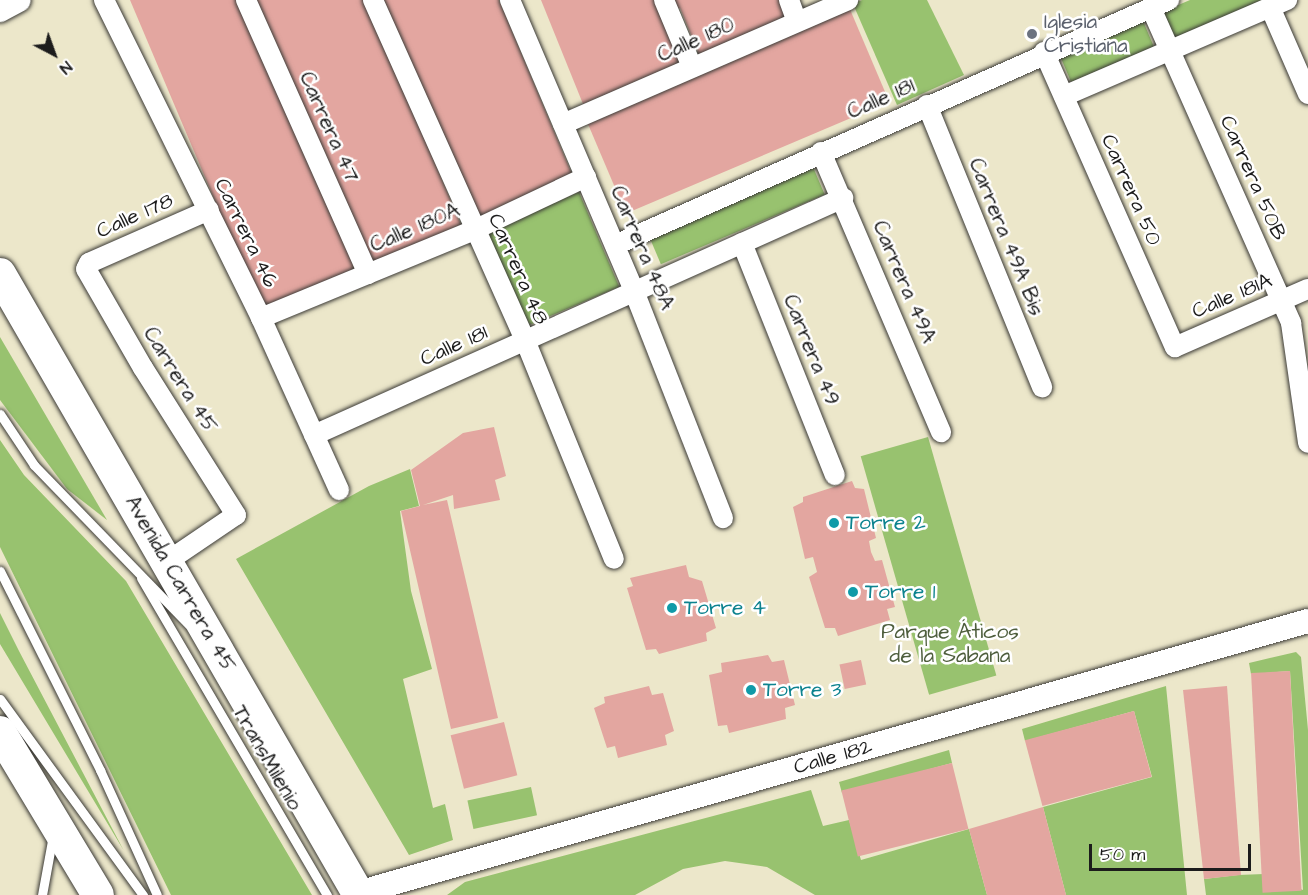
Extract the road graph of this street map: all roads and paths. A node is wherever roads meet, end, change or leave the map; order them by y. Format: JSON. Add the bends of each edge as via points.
{"nodes":[{"id":1,"x":18,"y":0,"type":"edge"},
{"id":2,"x":104,"y":0,"type":"edge"},
{"id":3,"x":246,"y":0,"type":"edge"},
{"id":4,"x":373,"y":0,"type":"edge"},
{"id":5,"x":510,"y":0,"type":"edge"},
{"id":6,"x":664,"y":0,"type":"edge"},
{"id":7,"x":789,"y":0,"type":"edge"},
{"id":8,"x":848,"y":0,"type":"edge"},
{"id":9,"x":1169,"y":0,"type":"edge"},
{"id":10,"x":1279,"y":4,"type":"edge"},
{"id":11,"x":1151,"y":8,"type":"junction"},
{"id":12,"x":0,"y":10,"type":"edge"},
{"id":13,"x":797,"y":22,"type":"junction"},
{"id":14,"x":1170,"y":51,"type":"junction"},
{"id":15,"x":1044,"y":52,"type":"junction"},
{"id":16,"x":692,"y":67,"type":"junction"},
{"id":17,"x":1308,"y":94,"type":"edge"},
{"id":18,"x":1064,"y":96,"type":"junction"},
{"id":19,"x":927,"y":105,"type":"junction"},
{"id":20,"x":563,"y":124,"type":"junction"},
{"id":21,"x":821,"y":152,"type":"junction"},
{"id":22,"x":586,"y":177,"type":"junction"},
{"id":23,"x":843,"y":198,"type":"junction"},
{"id":24,"x":209,"y":210,"type":"junction"},
{"id":25,"x":474,"y":230,"type":"junction"},
{"id":26,"x":742,"y":243,"type":"junction"},
{"id":27,"x":615,"y":245,"type":"junction"},
{"id":28,"x":86,"y":269,"type":"joint"},
{"id":29,"x":0,"y":274,"type":"edge"},
{"id":30,"x":368,"y":274,"type":"junction"},
{"id":31,"x":1308,"y":290,"type":"edge"},
{"id":32,"x":634,"y":291,"type":"junction"},
{"id":33,"x":1281,"y":301,"type":"junction"},
{"id":34,"x":261,"y":318,"type":"junction"},
{"id":35,"x":525,"y":340,"type":"junction"},
{"id":36,"x":1175,"y":347,"type":"joint"},
{"id":37,"x":1042,"y":387,"type":"dead end"},
{"id":38,"x":0,"y":414,"type":"edge"},
{"id":39,"x":941,"y":432,"type":"dead end"},
{"id":40,"x":314,"y":435,"type":"junction"},
{"id":41,"x":1308,"y":443,"type":"edge"},
{"id":42,"x":835,"y":475,"type":"dead end"},
{"id":43,"x":339,"y":490,"type":"dead end"},
{"id":44,"x":723,"y":518,"type":"dead end"},
{"id":45,"x":614,"y":559,"type":"dead end"},
{"id":46,"x":168,"y":561,"type":"junction"},
{"id":47,"x":0,"y":571,"type":"edge"},
{"id":48,"x":141,"y":578,"type":"junction"},
{"id":49,"x":1308,"y":621,"type":"edge"},
{"id":50,"x":226,"y":662,"type":"junction"},
{"id":51,"x":0,"y":699,"type":"edge"},
{"id":52,"x":0,"y":732,"type":"edge"},
{"id":53,"x":56,"y":824,"type":"junction"},
{"id":54,"x":359,"y":894,"type":"edge"},
{"id":55,"x":42,"y":895,"type":"edge"},
{"id":56,"x":98,"y":895,"type":"edge"},
{"id":57,"x":143,"y":895,"type":"edge"},
{"id":58,"x":157,"y":895,"type":"edge"},
{"id":59,"x":327,"y":895,"type":"edge"}],
"edges":[{"from":1,"to":12,"type":"street"},
{"from":2,"to":24,"type":"street","name":"Carrera 46"},
{"from":3,"to":30,"type":"street","name":"Carrera 47"},
{"from":4,"to":25,"type":"street","name":"Carrera 48"},
{"from":5,"to":20,"type":"street","name":"Carrera 48A"},
{"from":6,"to":16,"type":"street"},
{"from":7,"to":13,"type":"street"},
{"from":8,"to":13,"type":"street","name":"Calle 180"},
{"from":9,"to":11,"type":"street","name":"Calle 181"},
{"from":10,"to":14,"type":"street"},
{"from":10,"to":17,"type":"street"},
{"from":11,"to":14,"type":"street","name":"Carrera 50B"},
{"from":11,"to":15,"type":"street","name":"Calle 181"},
{"from":13,"to":16,"type":"street","name":"Calle 180"},
{"from":14,"to":18,"type":"street"},
{"from":14,"to":33,"type":"street","name":"Carrera 50B"},
{"from":15,"to":18,"type":"street","name":"Carrera 50"},
{"from":15,"to":19,"type":"street","name":"Calle 181"},
{"from":16,"to":20,"type":"street","name":"Calle 180"},
{"from":18,"to":36,"type":"street","name":"Carrera 50"},
{"from":19,"to":21,"type":"street","name":"Calle 181"},
{"from":19,"to":37,"type":"street","name":"Carrera 49A Bis"},
{"from":20,"to":22,"type":"street","name":"Carrera 48A"},
{"from":21,"to":23,"type":"street","name":"Carrera 49A"},
{"from":21,"to":27,"type":"street","name":"Calle 181"},
{"from":22,"to":25,"type":"street","name":"Calle 180A"},
{"from":22,"to":27,"type":"street","name":"Carrera 48A"},
{"from":23,"to":26,"type":"street","name":"Calle 181"},
{"from":23,"to":39,"type":"street","name":"Carrera 49A"},
{"from":24,"to":28,"type":"street","name":"Calle 178","via":[[89,262]]},
{"from":24,"to":34,"type":"street","name":"Carrera 46"},
{"from":25,"to":30,"type":"street","name":"Calle 180A"},
{"from":25,"to":35,"type":"street","name":"Carrera 48"},
{"from":26,"to":32,"type":"street","name":"Calle 181"},
{"from":26,"to":42,"type":"street","name":"Carrera 49"},
{"from":27,"to":32,"type":"street","name":"Carrera 48A"},
{"from":28,"to":46,"type":"street","name":"Carrera 45","via":[[236,515]]},
{"from":29,"to":46,"type":"highway","name":"Avenida Carrera 45"},
{"from":30,"to":34,"type":"street","name":"Calle 180A"},
{"from":31,"to":33,"type":"street","name":"Calle 181A"},
{"from":32,"to":35,"type":"street","name":"Calle 181"},
{"from":32,"to":44,"type":"street","name":"Carrera 48A"},
{"from":33,"to":36,"type":"street","name":"Calle 181A"},
{"from":33,"to":41,"type":"street","name":"Carrera 50B","via":[[1295,336]]},
{"from":34,"to":40,"type":"street","name":"Carrera 46"},
{"from":35,"to":40,"type":"street","name":"Calle 181"},
{"from":35,"to":45,"type":"street","name":"Carrera 48"},
{"from":38,"to":48,"type":"lane","name":"TransMilenio","via":[[34,465]]},
{"from":40,"to":43,"type":"street","name":"Carrera 46"},
{"from":46,"to":50,"type":"highway","name":"Avenida Carrera 45"},
{"from":47,"to":58,"type":"lane","via":[[100,770]]},
{"from":48,"to":50,"type":"lane","name":"TransMilenio"},
{"from":48,"to":59,"type":"lane","name":"TransMilenio"},
{"from":49,"to":54,"type":"street","name":"Calle 182"},
{"from":50,"to":54,"type":"highway","name":"Avenida Carrera 45"},
{"from":51,"to":57,"type":"lane"},
{"from":52,"to":53,"type":"highway"},
{"from":53,"to":55,"type":"lane"},
{"from":53,"to":56,"type":"highway"}]}
